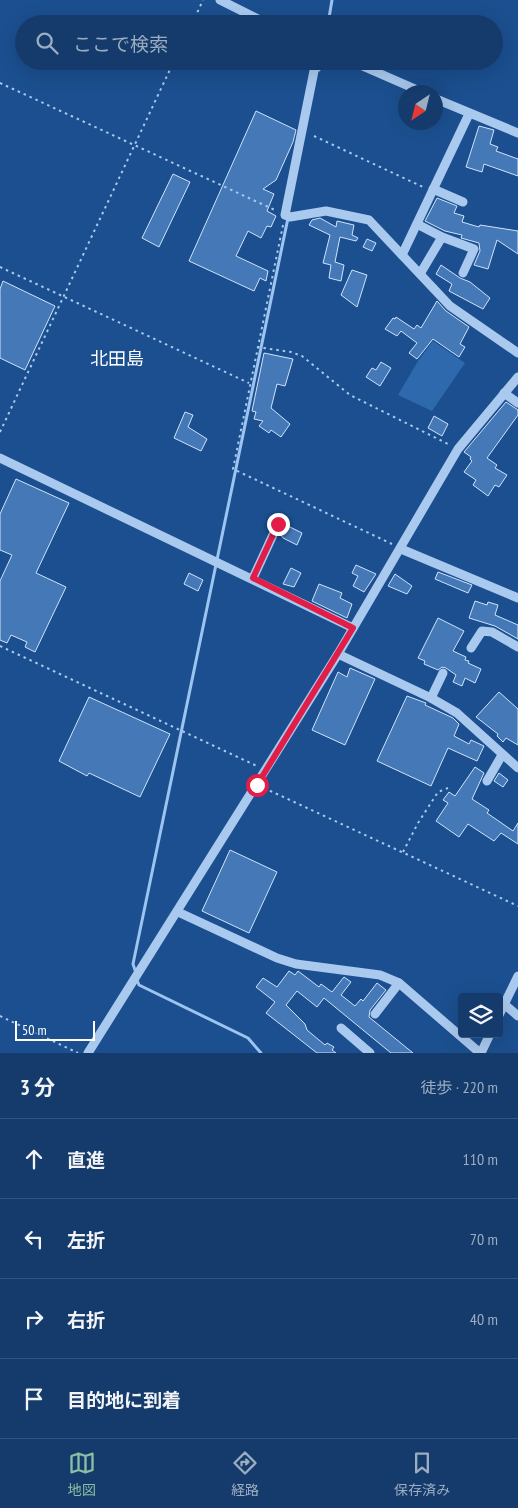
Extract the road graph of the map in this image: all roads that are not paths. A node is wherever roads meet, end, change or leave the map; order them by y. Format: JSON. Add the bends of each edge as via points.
{"nodes":[{"id":1,"x":220,"y":0,"type":"edge"},
{"id":2,"x":250,"y":15,"type":"edge"},
{"id":3,"x":314,"y":70,"type":"edge"},
{"id":4,"x":372,"y":70,"type":"edge"},
{"id":5,"x":406,"y":85,"type":"edge"},
{"id":6,"x":443,"y":102,"type":"edge"},
{"id":7,"x":469,"y":114,"type":"junction"},
{"id":8,"x":518,"y":133,"type":"edge"},
{"id":9,"x":432,"y":190,"type":"junction"},
{"id":10,"x":463,"y":202,"type":"dead end"},
{"id":11,"x":417,"y":224,"type":"junction"},
{"id":12,"x":442,"y":237,"type":"junction"},
{"id":13,"x":402,"y":255,"type":"junction"},
{"id":14,"x":463,"y":273,"type":"dead end"},
{"id":15,"x":420,"y":274,"type":"junction"},
{"id":16,"x":518,"y":353,"type":"edge"},
{"id":17,"x":518,"y":377,"type":"edge"},
{"id":18,"x":504,"y":394,"type":"junction"},
{"id":19,"x":518,"y":403,"type":"edge"},
{"id":20,"x":0,"y":458,"type":"edge"},
{"id":21,"x":278,"y":524,"type":"dead end"},
{"id":22,"x":401,"y":548,"type":"junction"},
{"id":23,"x":253,"y":578,"type":"junction"},
{"id":24,"x":518,"y":598,"type":"edge"},
{"id":25,"x":353,"y":628,"type":"junction"},
{"id":26,"x":471,"y":648,"type":"dead end"},
{"id":27,"x":518,"y":648,"type":"edge"},
{"id":28,"x":338,"y":654,"type":"junction"},
{"id":29,"x":442,"y":673,"type":"dead end"},
{"id":30,"x":431,"y":698,"type":"junction"},
{"id":31,"x":502,"y":755,"type":"junction"},
{"id":32,"x":518,"y":768,"type":"edge"},
{"id":33,"x":487,"y":781,"type":"dead end"},
{"id":34,"x":178,"y":912,"type":"junction"},
{"id":35,"x":518,"y":976,"type":"edge"},
{"id":36,"x":399,"y":983,"type":"junction"},
{"id":37,"x":504,"y":1004,"type":"joint"},
{"id":38,"x":376,"y":1014,"type":"dead end"},
{"id":39,"x":518,"y":1016,"type":"edge"},
{"id":40,"x":342,"y":1028,"type":"dead end"},
{"id":41,"x":488,"y":1038,"type":"edge"},
{"id":42,"x":88,"y":1053,"type":"edge"},
{"id":43,"x":370,"y":1053,"type":"edge"},
{"id":44,"x":480,"y":1053,"type":"edge"}],
"edges":[{"from":1,"to":2,"type":"street"},
{"from":3,"to":13,"type":"street","via":[[285,215],[326,211],[369,220]]},
{"from":4,"to":5,"type":"street"},
{"from":6,"to":7,"type":"street"},
{"from":7,"to":8,"type":"street"},
{"from":7,"to":9,"type":"street"},
{"from":9,"to":10,"type":"street"},
{"from":9,"to":11,"type":"street"},
{"from":11,"to":12,"type":"street"},
{"from":11,"to":13,"type":"street"},
{"from":12,"to":14,"type":"street","via":[[474,249]]},
{"from":12,"to":15,"type":"street"},
{"from":13,"to":15,"type":"street"},
{"from":15,"to":16,"type":"street","via":[[450,306]]},
{"from":17,"to":18,"type":"street"},
{"from":18,"to":19,"type":"street"},
{"from":18,"to":22,"type":"street","via":[[458,449]]},
{"from":20,"to":23,"type":"street"},
{"from":21,"to":23,"type":"street"},
{"from":22,"to":24,"type":"street"},
{"from":22,"to":25,"type":"street"},
{"from":23,"to":25,"type":"street"},
{"from":25,"to":28,"type":"street"},
{"from":26,"to":27,"type":"street","via":[[482,631],[488,630]]},
{"from":28,"to":30,"type":"street"},
{"from":28,"to":34,"type":"street"},
{"from":29,"to":30,"type":"street"},
{"from":30,"to":31,"type":"street","via":[[470,723]]},
{"from":31,"to":32,"type":"street"},
{"from":31,"to":33,"type":"street"},
{"from":34,"to":36,"type":"street","via":[[277,958],[296,964],[380,975]]},
{"from":34,"to":42,"type":"street"},
{"from":35,"to":37,"type":"street"},
{"from":36,"to":38,"type":"street"},
{"from":36,"to":44,"type":"street"},
{"from":37,"to":39,"type":"street"},
{"from":40,"to":43,"type":"street"},
{"from":41,"to":44,"type":"street"}]}
